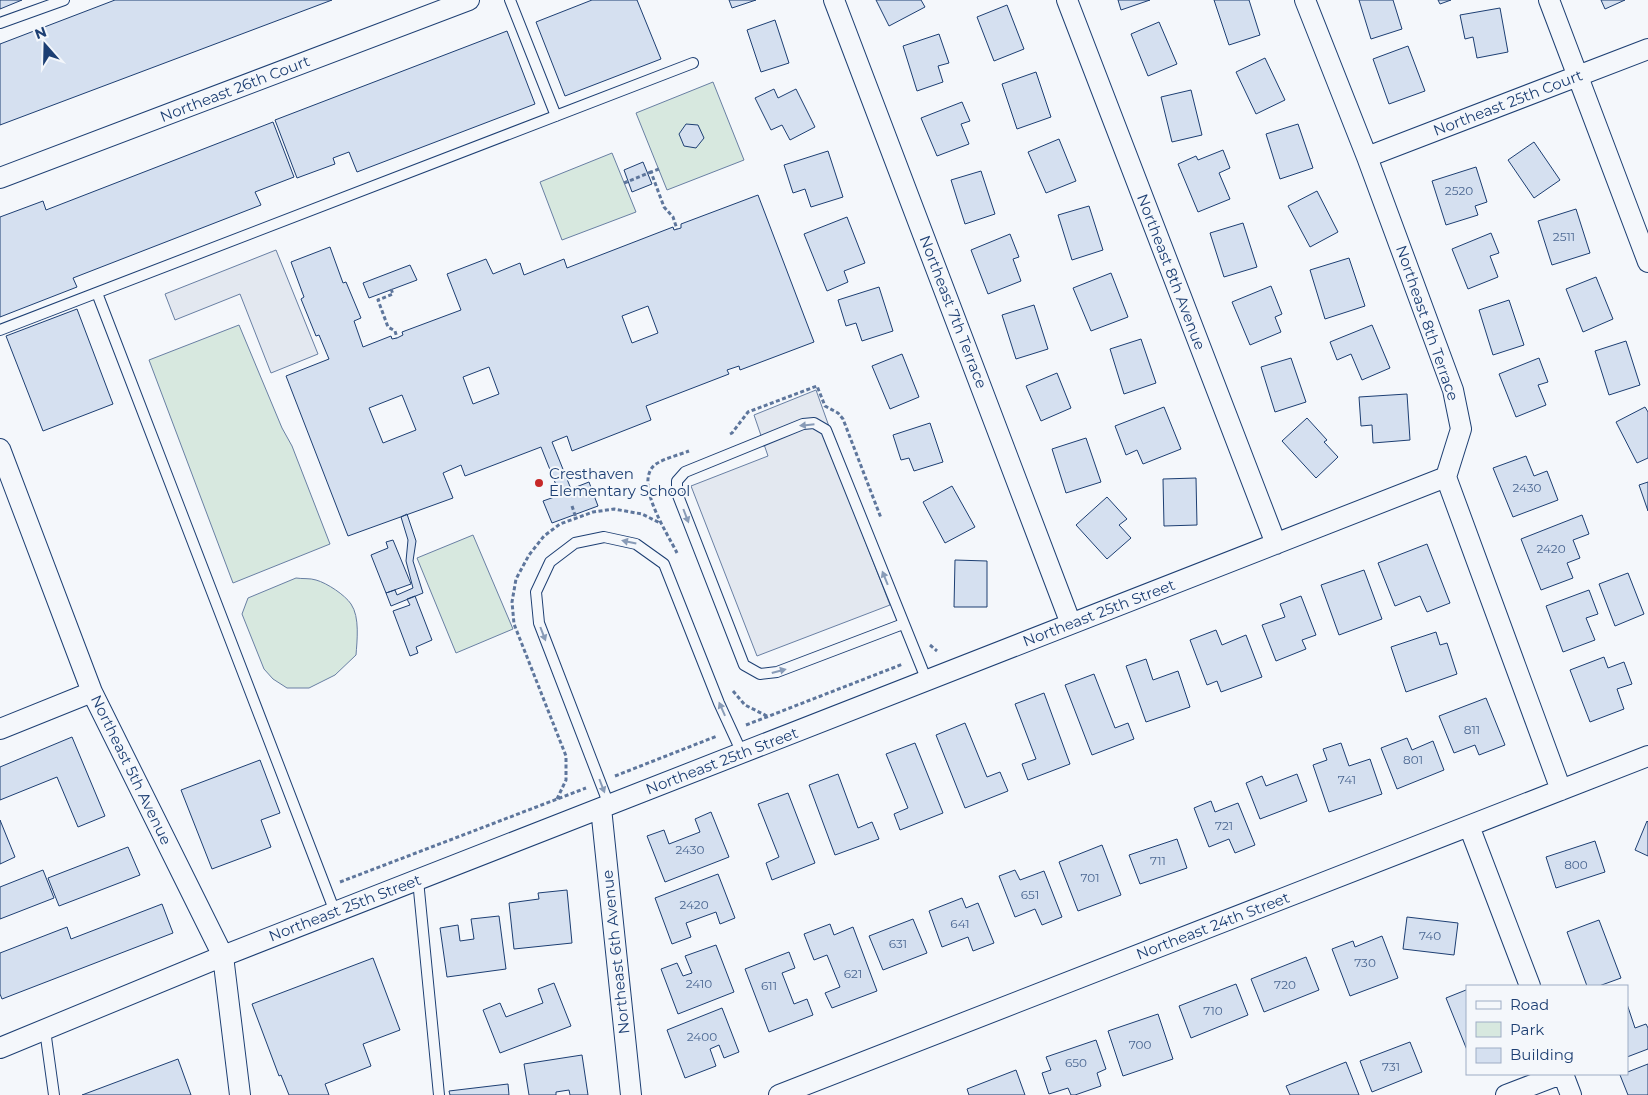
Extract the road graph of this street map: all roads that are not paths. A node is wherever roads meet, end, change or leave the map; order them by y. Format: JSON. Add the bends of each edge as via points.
{"nodes":[{"id":1,"x":64,"y":0,"type":"edge"},
{"id":2,"x":470,"y":0,"type":"edge"},
{"id":3,"x":510,"y":0,"type":"edge"},
{"id":4,"x":834,"y":0,"type":"edge"},
{"id":5,"x":1067,"y":0,"type":"edge"},
{"id":6,"x":1305,"y":0,"type":"edge"},
{"id":7,"x":1549,"y":0,"type":"edge"},
{"id":8,"x":0,"y":23,"type":"edge"},
{"id":9,"x":1648,"y":49,"type":"edge"},
{"id":10,"x":693,"y":63,"type":"dead end"},
{"id":11,"x":1577,"y":76,"type":"junction"},
{"id":12,"x":556,"y":116,"type":"junction"},
{"id":13,"x":1367,"y":157,"type":"junction"},
{"id":14,"x":0,"y":178,"type":"edge"},
{"id":15,"x":1648,"y":262,"type":"edge"},
{"id":16,"x":98,"y":292,"type":"junction"},
{"id":17,"x":0,"y":330,"type":"edge"},
{"id":18,"x":0,"y":449,"type":"edge"},
{"id":19,"x":1446,"y":477,"type":"junction"},
{"id":20,"x":1276,"y":544,"type":"junction"},
{"id":21,"x":903,"y":624,"type":"junction"},
{"id":22,"x":1071,"y":624,"type":"junction"},
{"id":23,"x":927,"y":681,"type":"junction"},
{"id":24,"x":92,"y":692,"type":"junction"},
{"id":25,"x":0,"y":729,"type":"edge"},
{"id":26,"x":742,"y":753,"type":"junction"},
{"id":27,"x":1648,"y":756,"type":"edge"},
{"id":28,"x":1561,"y":790,"type":"junction"},
{"id":29,"x":605,"y":806,"type":"junction"},
{"id":30,"x":1469,"y":826,"type":"junction"},
{"id":31,"x":418,"y":880,"type":"junction"},
{"id":32,"x":335,"y":912,"type":"junction"},
{"id":33,"x":223,"y":956,"type":"junction"},
{"id":34,"x":1530,"y":985,"type":"edge"},
{"id":35,"x":45,"y":1030,"type":"junction"},
{"id":36,"x":0,"y":1048,"type":"edge"},
{"id":37,"x":1559,"y":1075,"type":"edge"},
{"id":38,"x":1562,"y":1075,"type":"edge"},
{"id":39,"x":54,"y":1095,"type":"edge"},
{"id":40,"x":240,"y":1095,"type":"edge"},
{"id":41,"x":439,"y":1095,"type":"edge"},
{"id":42,"x":631,"y":1095,"type":"edge"},
{"id":43,"x":779,"y":1095,"type":"edge"},
{"id":44,"x":1506,"y":1095,"type":"edge"},
{"id":45,"x":1571,"y":1095,"type":"edge"}],
"edges":[{"from":1,"to":8,"type":"lane"},
{"from":2,"to":14,"type":"street","name":"Northeast 26th Court"},
{"from":3,"to":12,"type":"lane"},
{"from":4,"to":22,"type":"street","name":"Northeast 7th Terrace"},
{"from":5,"to":20,"type":"street","name":"Northeast 8th Avenue"},
{"from":6,"to":13,"type":"street","name":"Northeast 8th Terrace"},
{"from":7,"to":11,"type":"street"},
{"from":9,"to":11,"type":"street","name":"Northeast 25th Court"},
{"from":10,"to":12,"type":"lane"},
{"from":11,"to":13,"type":"street","name":"Northeast 25th Court"},
{"from":11,"to":15,"type":"street"},
{"from":12,"to":16,"type":"lane"},
{"from":13,"to":19,"type":"street","name":"Northeast 8th Terrace","via":[[1453,390],[1461,428]]},
{"from":16,"to":17,"type":"lane"},
{"from":16,"to":32,"type":"lane"},
{"from":18,"to":24,"type":"street","name":"Northeast 5th Avenue"},
{"from":19,"to":20,"type":"street","name":"Northeast 25th Street"},
{"from":19,"to":28,"type":"street"},
{"from":20,"to":22,"type":"street","name":"Northeast 25th Street"},
{"from":21,"to":21,"type":"lane","one_way":true,"via":[[826,430],[814,423],[803,424],[685,472],[677,481],[677,493],[744,665],[760,674],[776,672]]},
{"from":21,"to":23,"type":"lane"},
{"from":22,"to":23,"type":"street","name":"Northeast 25th Street"},
{"from":23,"to":26,"type":"street","name":"Northeast 25th Street"},
{"from":24,"to":25,"type":"street"},
{"from":24,"to":33,"type":"street","name":"Northeast 5th Avenue"},
{"from":26,"to":29,"type":"street","name":"Northeast 25th Street"},
{"from":26,"to":29,"type":"lane","one_way":true,"via":[[664,564],[636,544],[604,538],[575,543],[550,562],[536,592],[538,615],[600,782]]},
{"from":27,"to":28,"type":"street","name":"Northeast 24th Street"},
{"from":28,"to":30,"type":"street","name":"Northeast 24th Street"},
{"from":29,"to":31,"type":"street","name":"Northeast 25th Street"},
{"from":29,"to":42,"type":"street","name":"Northeast 6th Avenue"},
{"from":30,"to":34,"type":"street"},
{"from":30,"to":43,"type":"street","name":"Northeast 24th Street"},
{"from":31,"to":32,"type":"street","name":"Northeast 25th Street"},
{"from":31,"to":41,"type":"lane"},
{"from":32,"to":33,"type":"street","name":"Northeast 25th Street"},
{"from":33,"to":35,"type":"street","name":"Northeast 25th Street"},
{"from":33,"to":40,"type":"street","name":"Northeast 5th Avenue"},
{"from":35,"to":36,"type":"street","name":"Northeast 25th Street"},
{"from":35,"to":39,"type":"lane"},
{"from":37,"to":44,"type":"street"},
{"from":38,"to":45,"type":"street"}]}
